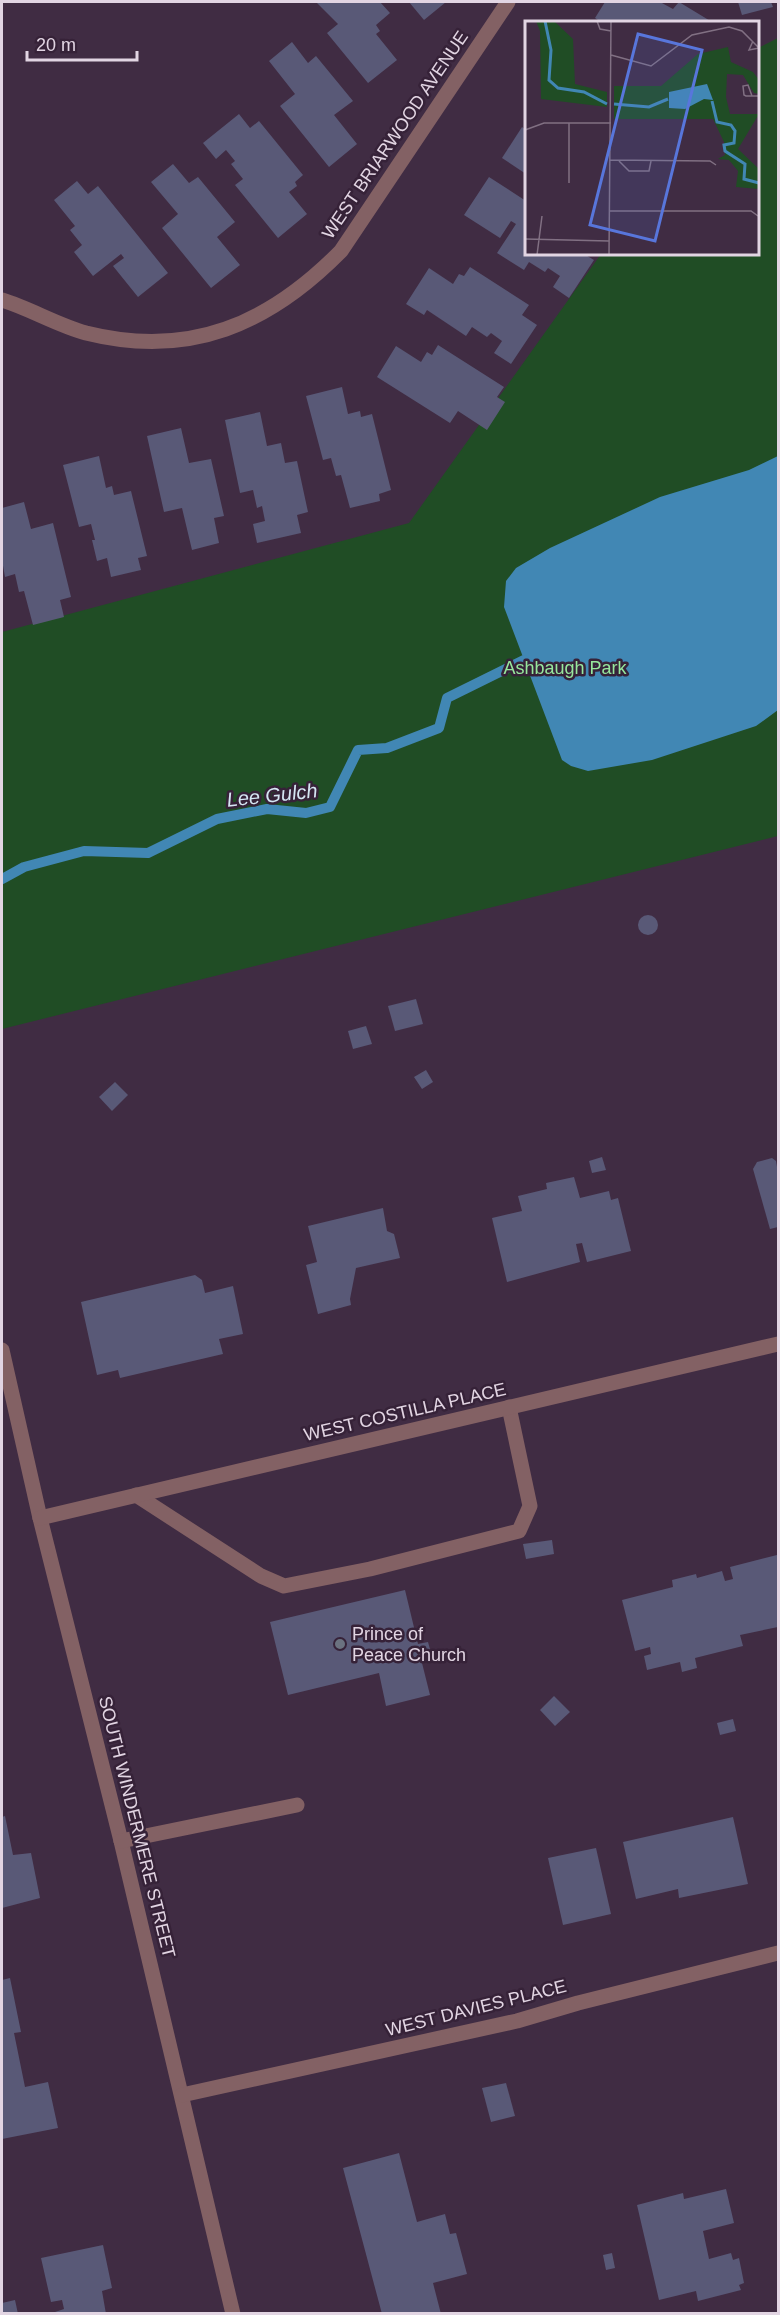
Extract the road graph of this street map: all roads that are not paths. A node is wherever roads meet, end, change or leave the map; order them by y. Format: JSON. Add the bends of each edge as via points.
{"nodes":[{"id":1,"x":508,"y":2,"type":"edge"},
{"id":2,"x":2,"y":297,"type":"edge"},
{"id":3,"x":778,"y":1344,"type":"edge"},
{"id":4,"x":2,"y":1350,"type":"edge"},
{"id":5,"x":509,"y":1407,"type":"junction"},
{"id":6,"x":136,"y":1495,"type":"junction"},
{"id":7,"x":40,"y":1518,"type":"junction"},
{"id":8,"x":297,"y":1805,"type":"dead end"},
{"id":9,"x":122,"y":1841,"type":"junction"},
{"id":10,"x":778,"y":1953,"type":"edge"},
{"id":11,"x":182,"y":2095,"type":"junction"},
{"id":12,"x":233,"y":2313,"type":"edge"}],
"edges":[{"from":1,"to":2,"type":"street","name":"WEST BRIARWOOD AVENUE","via":[[341,251],[282,303],[243,323],[200,337],[158,342],[87,333],[53,323]]},
{"from":3,"to":5,"type":"street","name":"WEST COSTILLA PLACE"},
{"from":4,"to":7,"type":"street","name":"SOUTH WINDERMERE STREET"},
{"from":5,"to":6,"type":"street","name":"WEST COSTILLA PLACE"},
{"from":5,"to":6,"type":"street","via":[[530,1506],[519,1531],[370,1569],[284,1586]]},
{"from":6,"to":7,"type":"street","name":"WEST COSTILLA PLACE"},
{"from":7,"to":9,"type":"street","name":"SOUTH WINDERMERE STREET"},
{"from":8,"to":9,"type":"street"},
{"from":9,"to":11,"type":"street","name":"SOUTH WINDERMERE STREET"},
{"from":10,"to":11,"type":"street","name":"WEST DAVIES PLACE","via":[[517,2021]]},
{"from":11,"to":12,"type":"street","name":"SOUTH WINDERMERE STREET"}]}
